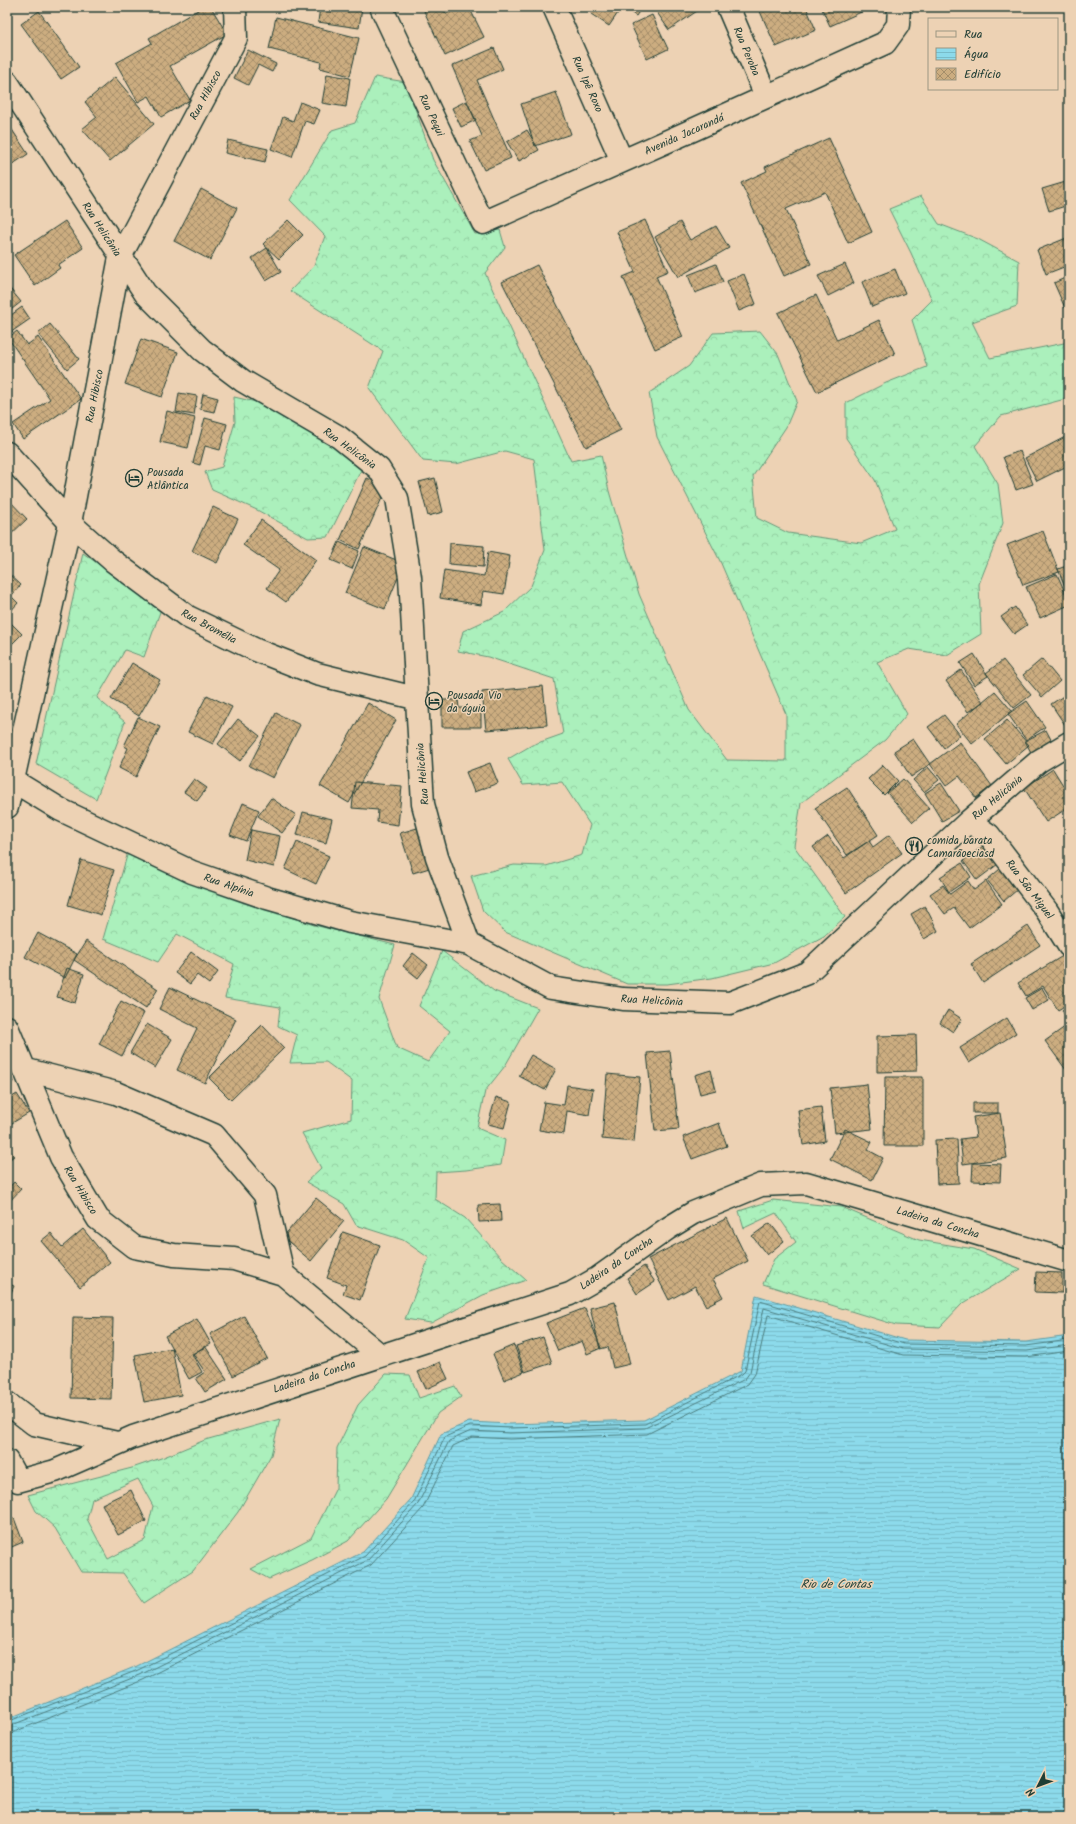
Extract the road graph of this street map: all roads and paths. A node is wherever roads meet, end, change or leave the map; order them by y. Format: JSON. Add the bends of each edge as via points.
{"nodes":[{"id":1,"x":235,"y":7,"type":"edge"},
{"id":2,"x":381,"y":7,"type":"edge"},
{"id":3,"x":554,"y":7,"type":"edge"},
{"id":4,"x":728,"y":7,"type":"edge"},
{"id":5,"x":899,"y":7,"type":"edge"},
{"id":6,"x":7,"y":82,"type":"edge"},
{"id":7,"x":766,"y":96,"type":"junction"},
{"id":8,"x":622,"y":161,"type":"junction"},
{"id":9,"x":483,"y":222,"type":"joint"},
{"id":10,"x":120,"y":257,"type":"junction"},
{"id":11,"x":7,"y":453,"type":"edge"},
{"id":12,"x":70,"y":523,"type":"junction"},
{"id":13,"x":416,"y":698,"type":"junction"},
{"id":14,"x":1069,"y":743,"type":"edge"},
{"id":15,"x":10,"y":780,"type":"edge"},
{"id":16,"x":7,"y":806,"type":"edge"},
{"id":17,"x":969,"y":821,"type":"junction"},
{"id":18,"x":469,"y":944,"type":"junction"},
{"id":19,"x":1069,"y":946,"type":"edge"},
{"id":20,"x":7,"y":1027,"type":"edge"},
{"id":21,"x":23,"y":1069,"type":"junction"},
{"id":22,"x":1069,"y":1261,"type":"edge"},
{"id":23,"x":283,"y":1274,"type":"junction"},
{"id":24,"x":380,"y":1355,"type":"junction"},
{"id":25,"x":7,"y":1403,"type":"edge"},
{"id":26,"x":117,"y":1443,"type":"junction"},
{"id":27,"x":7,"y":1461,"type":"edge"}],
"edges":[{"from":1,"to":10,"type":"street","name":"Rua Hibisco","via":[[236,38]]},
{"from":2,"to":9,"type":"street","name":"Rua Pequi"},
{"from":3,"to":8,"type":"street","name":"Rua Ipê Roxo"},
{"from":4,"to":7,"type":"street","name":"Rua Peroba"},
{"from":5,"to":7,"type":"street","name":"Avenida Jacarandá","via":[[898,24],[885,43]]},
{"from":6,"to":10,"type":"street","name":"Rua Helicônia"},
{"from":7,"to":8,"type":"street","name":"Avenida Jacarandá"},
{"from":8,"to":9,"type":"street","name":"Avenida Jacarandá"},
{"from":10,"to":12,"type":"street","name":"Rua Hibisco"},
{"from":10,"to":13,"type":"street","name":"Rua Helicônia","via":[[145,294],[202,350],[243,381],[339,437],[379,469],[397,498],[399,506],[410,577]]},
{"from":11,"to":12,"type":"street","name":"Rua Bromélia"},
{"from":12,"to":13,"type":"street","name":"Rua Bromélia","via":[[112,561],[188,617],[256,650],[317,674]]},
{"from":12,"to":15,"type":"street","name":"Rua Hibisco"},
{"from":13,"to":18,"type":"street","name":"Rua Helicônia","via":[[423,804],[437,857]]},
{"from":14,"to":17,"type":"street","name":"Rua Helicônia","via":[[1039,761]]},
{"from":15,"to":16,"type":"street","name":"Rua Hibisco"},
{"from":15,"to":18,"type":"street","name":"Rua Alpínia","via":[[61,810],[192,872],[267,898],[350,922]]},
{"from":17,"to":18,"type":"street","name":"Rua Helicônia","via":[[807,973],[730,1003],[623,999],[551,988]]},
{"from":17,"to":19,"type":"street","name":"Rua São Miguel","via":[[989,835],[1047,911]]},
{"from":20,"to":21,"type":"street","name":"Rua Hibisco"},
{"from":21,"to":23,"type":"street","via":[[116,1093],[214,1135],[265,1196]]},
{"from":21,"to":23,"type":"street","name":"Rua Hibisco","via":[[61,1157],[98,1219],[134,1247],[174,1255],[234,1259]]},
{"from":22,"to":24,"type":"street","name":"Ladeira da Concha","via":[[806,1182],[761,1185],[693,1213],[598,1278],[570,1294]]},
{"from":23,"to":24,"type":"street","name":"Rua Hibisco"},
{"from":24,"to":26,"type":"street","name":"Ladeira da Concha"},
{"from":25,"to":26,"type":"street","via":[[34,1424]]},
{"from":26,"to":27,"type":"street","name":"Ladeira da Concha","via":[[55,1471],[18,1481]]}]}
